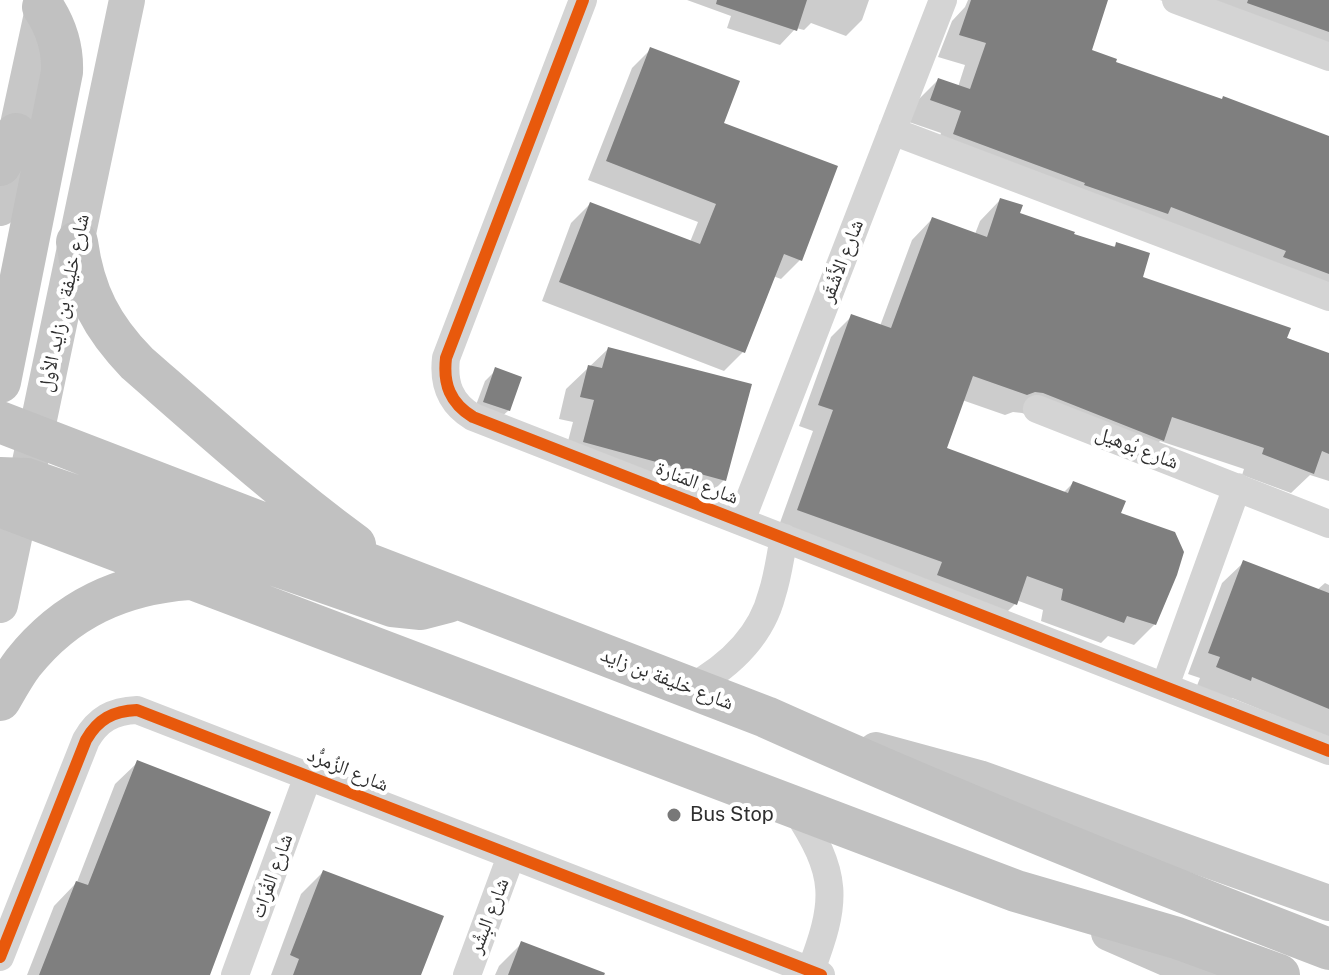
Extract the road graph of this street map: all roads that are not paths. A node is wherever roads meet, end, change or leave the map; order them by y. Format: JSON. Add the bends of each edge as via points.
{"nodes":[{"id":1,"x":127,"y":0,"type":"edge"},
{"id":2,"x":583,"y":0,"type":"edge"},
{"id":3,"x":943,"y":0,"type":"edge"},
{"id":4,"x":1176,"y":0,"type":"edge"},
{"id":5,"x":44,"y":4,"type":"edge"},
{"id":6,"x":1329,"y":57,"type":"edge"},
{"id":7,"x":892,"y":131,"type":"junction"},
{"id":8,"x":8,"y":150,"type":"edge"},
{"id":9,"x":0,"y":208,"type":"edge"},
{"id":10,"x":77,"y":242,"type":"junction"},
{"id":11,"x":1329,"y":297,"type":"edge"},
{"id":12,"x":0,"y":382,"type":"edge"},
{"id":13,"x":1037,"y":409,"type":"dead end"},
{"id":14,"x":10,"y":468,"type":"edge"},
{"id":15,"x":1237,"y":487,"type":"junction"},
{"id":16,"x":741,"y":521,"type":"junction"},
{"id":17,"x":1329,"y":524,"type":"edge"},
{"id":18,"x":784,"y":538,"type":"junction"},
{"id":19,"x":395,"y":576,"type":"junction"},
{"id":20,"x":190,"y":579,"type":"junction"},
{"id":21,"x":456,"y":599,"type":"junction"},
{"id":22,"x":0,"y":605,"type":"edge"},
{"id":23,"x":1165,"y":686,"type":"junction"},
{"id":24,"x":690,"y":688,"type":"junction"},
{"id":25,"x":0,"y":700,"type":"edge"},
{"id":26,"x":766,"y":717,"type":"junction"},
{"id":27,"x":1329,"y":751,"type":"edge"},
{"id":28,"x":308,"y":776,"type":"junction"},
{"id":29,"x":794,"y":807,"type":"junction"},
{"id":30,"x":511,"y":856,"type":"junction"},
{"id":31,"x":1016,"y":891,"type":"junction"},
{"id":32,"x":1329,"y":903,"type":"edge"},
{"id":33,"x":1329,"y":949,"type":"edge"},
{"id":34,"x":0,"y":957,"type":"edge"},
{"id":35,"x":813,"y":974,"type":"edge"},
{"id":36,"x":235,"y":975,"type":"edge"},
{"id":37,"x":467,"y":975,"type":"edge"},
{"id":38,"x":1205,"y":975,"type":"edge"},
{"id":39,"x":1279,"y":975,"type":"edge"}],
"edges":[{"from":1,"to":10,"type":"main road","name":"شارع خليفة بن زايد الأول"},
{"from":2,"to":16,"type":"street","name":"شارع المَنارة","via":[[450,347],[448,391],[473,417]]},
{"from":3,"to":7,"type":"street","name":"شارع الأَشْقَر"},
{"from":4,"to":6,"type":"street"},
{"from":5,"to":8,"type":"main road"},
{"from":5,"to":12,"type":"highway","via":[[57,31],[62,72]]},
{"from":7,"to":11,"type":"street"},
{"from":7,"to":16,"type":"street","name":"شارع الأَشْقَر"},
{"from":8,"to":9,"type":"main road"},
{"from":10,"to":14,"type":"main road","name":"شارع خليفة بن زايد الأول"},
{"from":10,"to":19,"type":"highway","via":[[95,308],[121,347],[266,476]]},
{"from":13,"to":15,"type":"street","name":"شارع بُوهيل"},
{"from":14,"to":19,"type":"highway","name":"شارع خليفة بن زايد"},
{"from":14,"to":20,"type":"highway"},
{"from":14,"to":21,"type":"highway","via":[[392,606],[421,609]]},
{"from":14,"to":22,"type":"main road","name":"شارع خليفة بن زايد الأول"},
{"from":15,"to":17,"type":"street","name":"شارع بُوهيل"},
{"from":15,"to":23,"type":"street"},
{"from":16,"to":18,"type":"street","name":"شارع المَنارة"},
{"from":18,"to":23,"type":"street","name":"شارع المَنارة"},
{"from":18,"to":24,"type":"street","via":[[772,596],[754,634],[726,665]]},
{"from":19,"to":21,"type":"highway","name":"شارع خليفة بن زايد"},
{"from":20,"to":25,"type":"highway","via":[[123,591],[82,609],[22,664]]},
{"from":20,"to":29,"type":"highway"},
{"from":21,"to":24,"type":"highway","name":"شارع خليفة بن زايد"},
{"from":23,"to":27,"type":"street","name":"شارع المَنارة"},
{"from":24,"to":26,"type":"highway","name":"شارع خليفة بن زايد"},
{"from":26,"to":32,"type":"main road","via":[[979,778]]},
{"from":26,"to":33,"type":"highway","name":"شارع خليفة بن زايد","via":[[1014,824]]},
{"from":28,"to":30,"type":"street","name":"شارع الزُمرُّد"},
{"from":28,"to":34,"type":"street","name":"شارع الزُمرُّد","via":[[137,710],[102,719],[86,740]]},
{"from":28,"to":36,"type":"street","name":"شارع الفُرَات"},
{"from":29,"to":31,"type":"highway"},
{"from":29,"to":35,"type":"street","via":[[822,854],[830,886]]},
{"from":30,"to":35,"type":"street","name":"شارع الزُمرُّد"},
{"from":30,"to":37,"type":"street","name":"شارع البِشْر"},
{"from":31,"to":38,"type":"main road"},
{"from":31,"to":39,"type":"highway","via":[[1177,938]]}]}
